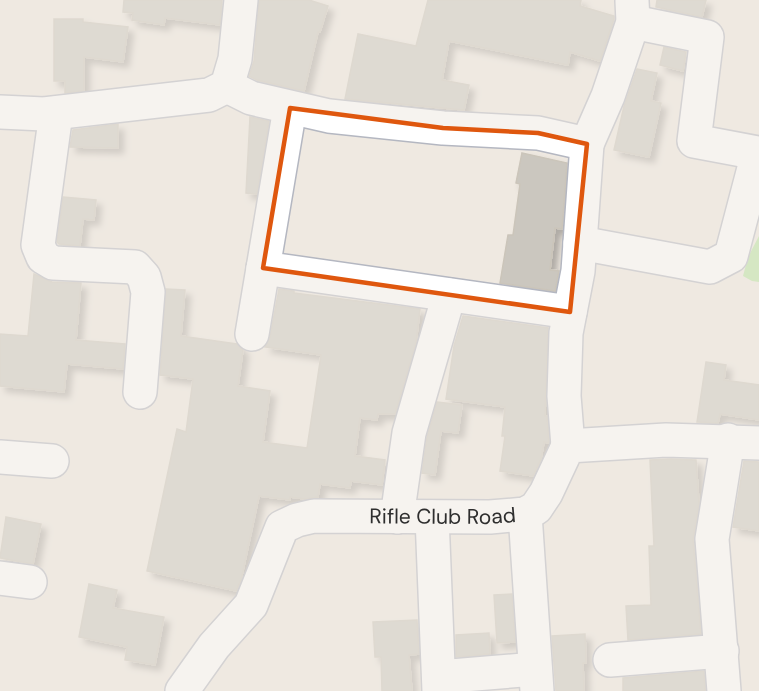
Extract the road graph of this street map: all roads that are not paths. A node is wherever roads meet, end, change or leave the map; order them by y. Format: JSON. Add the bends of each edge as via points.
{"nodes":[{"id":1,"x":241,"y":0,"type":"edge"},
{"id":2,"x":632,"y":11,"type":"edge"},
{"id":3,"x":226,"y":86,"type":"junction"},
{"id":4,"x":290,"y":108,"type":"junction"},
{"id":5,"x":0,"y":112,"type":"edge"},
{"id":6,"x":56,"y":113,"type":"junction"},
{"id":7,"x":587,"y":144,"type":"junction"},
{"id":8,"x":750,"y":218,"type":"edge"},
{"id":9,"x":580,"y":243,"type":"junction"},
{"id":10,"x":263,"y":268,"type":"junction"},
{"id":11,"x":449,"y":295,"type":"junction"},
{"id":12,"x":570,"y":312,"type":"junction"},
{"id":13,"x":252,"y":334,"type":"dead end"},
{"id":14,"x":140,"y":392,"type":"dead end"},
{"id":15,"x":744,"y":442,"type":"edge"},
{"id":16,"x":568,"y":446,"type":"junction"},
{"id":17,"x":0,"y":457,"type":"edge"},
{"id":18,"x":52,"y":461,"type":"dead end"},
{"id":19,"x":525,"y":514,"type":"junction"},
{"id":20,"x":397,"y":516,"type":"junction"},
{"id":21,"x":432,"y":517,"type":"junction"},
{"id":22,"x":722,"y":651,"type":"junction"},
{"id":23,"x":610,"y":660,"type":"dead end"},
{"id":24,"x":536,"y":680,"type":"edge"},
{"id":25,"x":439,"y":684,"type":"edge"},
{"id":26,"x":182,"y":691,"type":"edge"},
{"id":27,"x":724,"y":691,"type":"edge"}],
"edges":[{"from":1,"to":3,"type":"street","via":[[235,59]]},
{"from":2,"to":7,"type":"street","via":[[608,96]]},
{"from":2,"to":8,"type":"street","via":[[707,37],[694,141],[758,153]]},
{"from":3,"to":4,"type":"street","via":[[250,98]]},
{"from":3,"to":6,"type":"street","via":[[209,95]]},
{"from":4,"to":7,"type":"street","via":[[443,128],[538,133]]},
{"from":4,"to":10,"type":"street"},
{"from":5,"to":6,"type":"street"},
{"from":6,"to":14,"type":"street","via":[[38,245],[43,256],[53,263],[135,267],[144,277],[148,292]]},
{"from":7,"to":9,"type":"street"},
{"from":8,"to":9,"type":"street","via":[[731,256],[710,267]]},
{"from":9,"to":12,"type":"street"},
{"from":10,"to":11,"type":"street"},
{"from":10,"to":13,"type":"street"},
{"from":11,"to":12,"type":"street"},
{"from":11,"to":20,"type":"street","via":[[409,433]]},
{"from":12,"to":16,"type":"street","via":[[564,396]]},
{"from":15,"to":16,"type":"street","via":[[666,440]]},
{"from":15,"to":22,"type":"street","via":[[712,539]]},
{"from":16,"to":19,"type":"street","name":"Rifle Club Road","via":[[546,493],[536,508]]},
{"from":17,"to":18,"type":"street"},
{"from":19,"to":21,"type":"street","name":"Rifle Club Road"},
{"from":19,"to":24,"type":"street"},
{"from":20,"to":21,"type":"street","name":"Rifle Club Road"},
{"from":20,"to":26,"type":"street","name":"Rifle Club Road","via":[[314,516],[282,527],[251,604]]},
{"from":21,"to":25,"type":"street"},
{"from":22,"to":23,"type":"street"},
{"from":22,"to":27,"type":"street"},
{"from":24,"to":25,"type":"street"}]}
